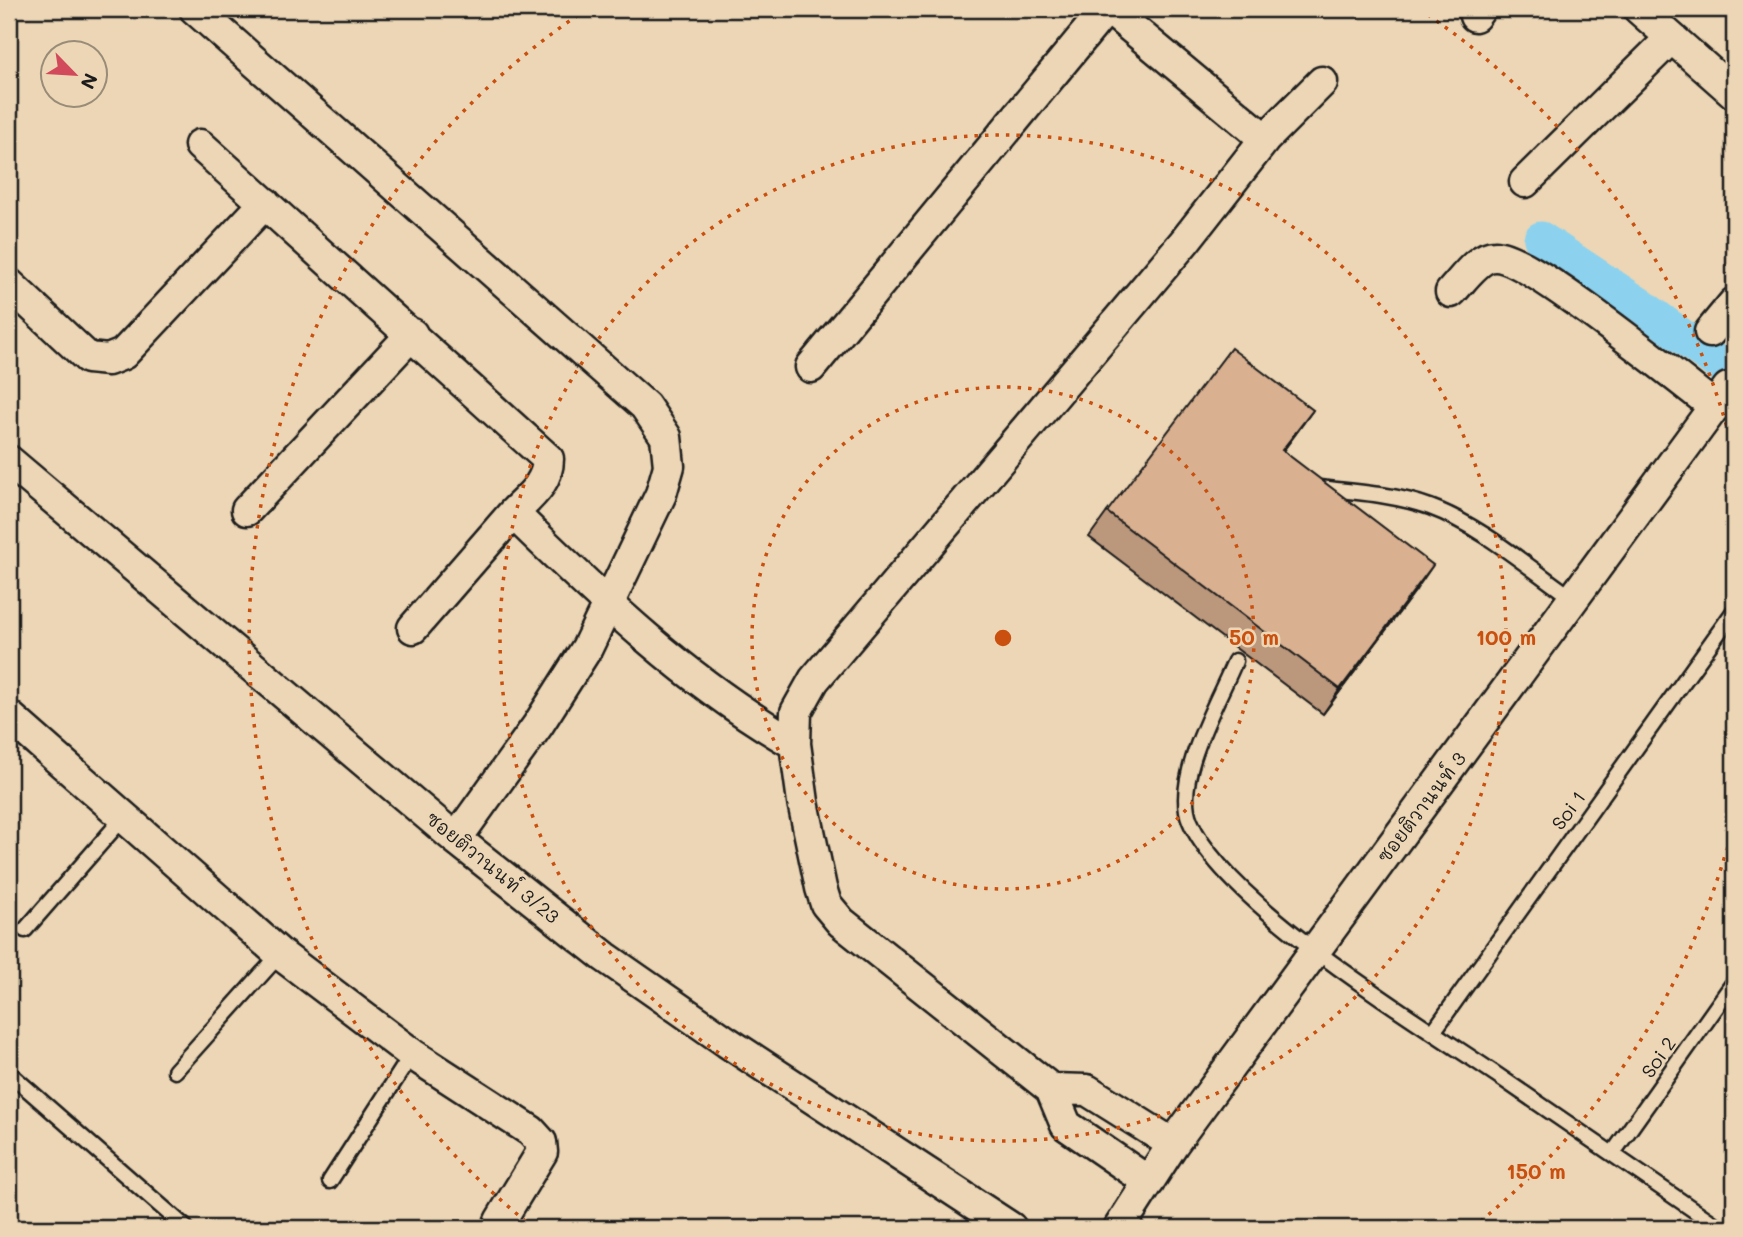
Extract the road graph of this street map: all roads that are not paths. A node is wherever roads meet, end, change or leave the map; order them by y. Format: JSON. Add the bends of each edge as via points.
{"nodes":[{"id":1,"x":195,"y":9,"type":"edge"},
{"id":2,"x":1107,"y":9,"type":"edge"},
{"id":3,"x":1639,"y":9,"type":"edge"},
{"id":4,"x":1671,"y":25,"type":"edge"},
{"id":5,"x":1322,"y":82,"type":"dead end"},
{"id":6,"x":1734,"y":93,"type":"edge"},
{"id":7,"x":1265,"y":139,"type":"junction"},
{"id":8,"x":200,"y":145,"type":"dead end"},
{"id":9,"x":1525,"y":183,"type":"dead end"},
{"id":10,"x":265,"y":203,"type":"junction"},
{"id":11,"x":9,"y":284,"type":"edge"},
{"id":12,"x":1451,"y":292,"type":"dead end"},
{"id":13,"x":1734,"y":303,"type":"edge"},
{"id":14,"x":1710,"y":332,"type":"dead end"},
{"id":15,"x":412,"y":334,"type":"junction"},
{"id":16,"x":811,"y":367,"type":"dead end"},
{"id":17,"x":9,"y":461,"type":"edge"},
{"id":18,"x":1299,"y":486,"type":"edge"},
{"id":19,"x":247,"y":510,"type":"dead end"},
{"id":20,"x":513,"y":513,"type":"junction"},
{"id":21,"x":1576,"y":600,"type":"junction"},
{"id":22,"x":609,"y":606,"type":"junction"},
{"id":23,"x":1734,"y":611,"type":"edge"},
{"id":24,"x":413,"y":628,"type":"dead end"},
{"id":25,"x":1235,"y":661,"type":"dead end"},
{"id":26,"x":9,"y":716,"type":"edge"},
{"id":27,"x":795,"y":744,"type":"junction"},
{"id":28,"x":123,"y":818,"type":"junction"},
{"id":29,"x":456,"y":839,"type":"junction"},
{"id":30,"x":25,"y":930,"type":"dead end"},
{"id":31,"x":1315,"y":948,"type":"junction"},
{"id":32,"x":280,"y":954,"type":"junction"},
{"id":33,"x":1734,"y":982,"type":"edge"},
{"id":34,"x":1433,"y":1032,"type":"junction"},
{"id":35,"x":411,"y":1054,"type":"junction"},
{"id":36,"x":175,"y":1071,"type":"dead end"},
{"id":37,"x":9,"y":1073,"type":"edge"},
{"id":38,"x":1051,"y":1089,"type":"junction"},
{"id":39,"x":1173,"y":1144,"type":"junction"},
{"id":40,"x":1613,"y":1153,"type":"junction"},
{"id":41,"x":330,"y":1181,"type":"dead end"},
{"id":42,"x":1149,"y":1182,"type":"junction"},
{"id":43,"x":186,"y":1228,"type":"edge"},
{"id":44,"x":504,"y":1228,"type":"edge"},
{"id":45,"x":1012,"y":1228,"type":"edge"},
{"id":46,"x":1119,"y":1228,"type":"edge"},
{"id":47,"x":1720,"y":1228,"type":"edge"}],
"edges":[{"from":1,"to":22,"type":"street","via":[[645,406],[666,437],[669,466],[661,494]]},
{"from":2,"to":7,"type":"street"},
{"from":2,"to":16,"type":"street"},
{"from":3,"to":4,"type":"street"},
{"from":4,"to":6,"type":"street"},
{"from":4,"to":9,"type":"street"},
{"from":5,"to":7,"type":"street"},
{"from":7,"to":27,"type":"street","via":[[1185,241],[814,680],[796,712]]},
{"from":8,"to":10,"type":"street"},
{"from":10,"to":11,"type":"street","via":[[123,354],[108,360],[88,358]]},
{"from":10,"to":15,"type":"street"},
{"from":12,"to":21,"type":"street","name":"ซอยติวานนท์ 3","via":[[1481,260],[1492,255],[1505,257],[1722,397]]},
{"from":13,"to":14,"type":"street"},
{"from":15,"to":19,"type":"street"},
{"from":15,"to":20,"type":"street","via":[[548,458],[542,484]]},
{"from":17,"to":29,"type":"street","name":"ซอยติวานนท์ 3/23"},
{"from":18,"to":21,"type":"lane","via":[[1380,495],[1430,507],[1469,527]]},
{"from":20,"to":22,"type":"street"},
{"from":20,"to":24,"type":"street"},
{"from":21,"to":31,"type":"street","name":"ซอยติวานนท์ 3"},
{"from":22,"to":27,"type":"street","via":[[706,687]]},
{"from":22,"to":29,"type":"street","via":[[538,725]]},
{"from":23,"to":34,"type":"lane","name":"Soi 1"},
{"from":25,"to":31,"type":"lane","via":[[1192,762],[1186,789],[1189,820],[1209,852],[1242,889]]},
{"from":26,"to":28,"type":"street"},
{"from":27,"to":38,"type":"street","via":[[826,904],[841,922]]},
{"from":28,"to":30,"type":"lane"},
{"from":28,"to":32,"type":"street"},
{"from":29,"to":45,"type":"street","name":"ซอยติวานนท์ 3/23","via":[[672,1004]]},
{"from":31,"to":34,"type":"lane"},
{"from":31,"to":39,"type":"street","name":"ซอยติวานนท์ 3"},
{"from":32,"to":35,"type":"street"},
{"from":32,"to":36,"type":"lane"},
{"from":33,"to":40,"type":"lane","name":"Soi 2"},
{"from":34,"to":40,"type":"lane"},
{"from":35,"to":41,"type":"lane"},
{"from":35,"to":44,"type":"street","via":[[531,1130],[541,1142],[542,1152],[500,1222]]},
{"from":37,"to":43,"type":"lane"},
{"from":38,"to":39,"type":"street","via":[[1087,1090]]},
{"from":38,"to":42,"type":"street","via":[[1066,1125]]},
{"from":39,"to":42,"type":"street","name":"ซอยติวานนท์ 3"},
{"from":40,"to":47,"type":"lane"},
{"from":42,"to":46,"type":"street","name":"ซอยติวานนท์ 3"}]}
